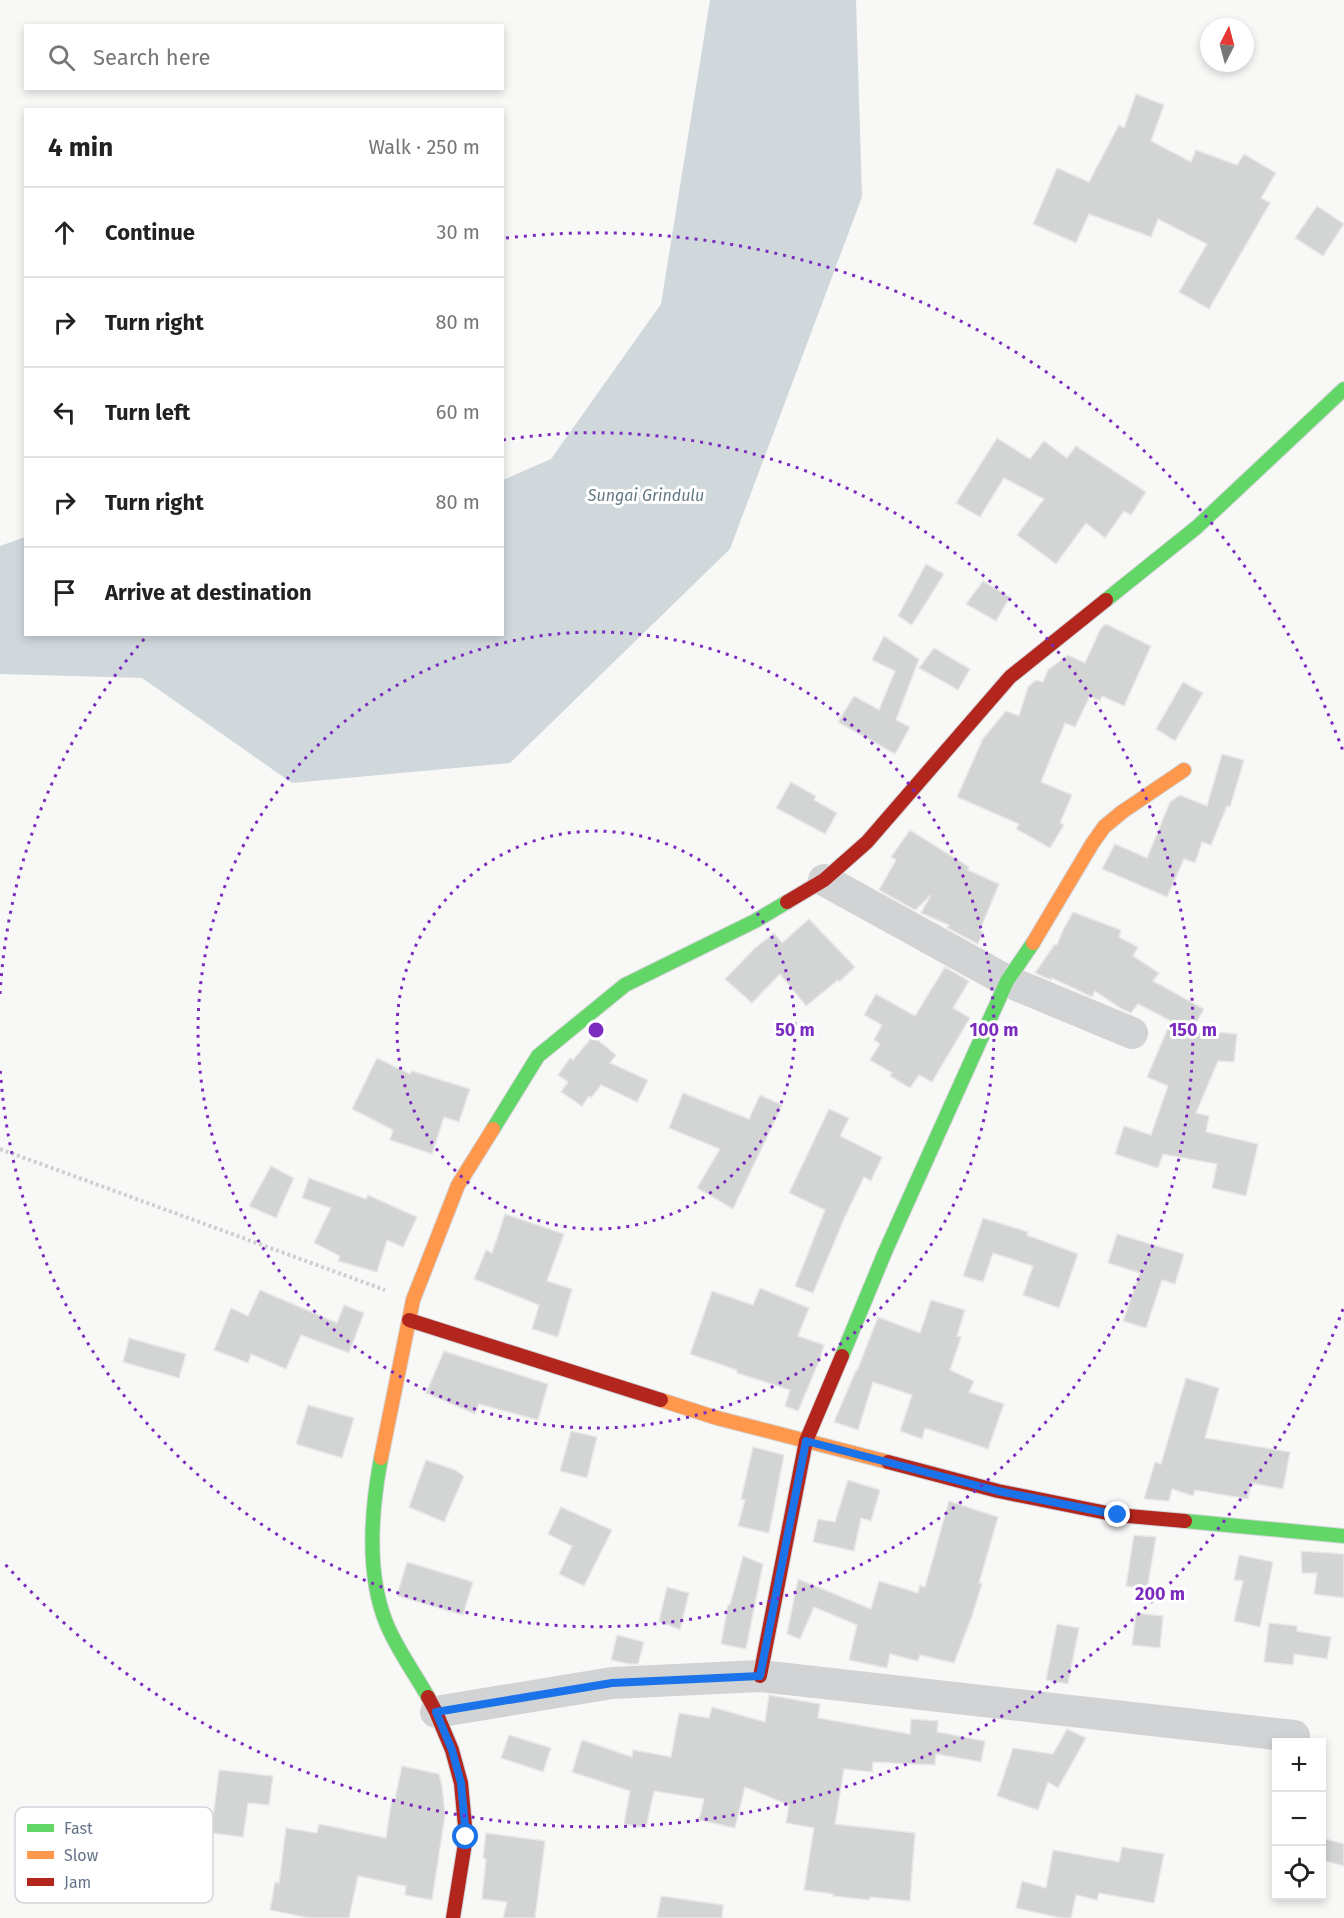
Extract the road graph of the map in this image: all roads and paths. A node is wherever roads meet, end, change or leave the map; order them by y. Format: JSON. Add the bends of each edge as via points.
{"nodes":[{"id":1,"x":1344,"y":389,"type":"edge"},
{"id":2,"x":1184,"y":770,"type":"dead end"},
{"id":3,"x":824,"y":880,"type":"junction"},
{"id":4,"x":1007,"y":981,"type":"junction"},
{"id":5,"x":1132,"y":1033,"type":"dead end"},
{"id":6,"x":0,"y":1149,"type":"edge"},
{"id":7,"x":413,"y":1300,"type":"junction"},
{"id":8,"x":409,"y":1320,"type":"junction"},
{"id":9,"x":806,"y":1441,"type":"junction"},
{"id":10,"x":1344,"y":1536,"type":"edge"},
{"id":11,"x":760,"y":1676,"type":"junction"},
{"id":12,"x":436,"y":1712,"type":"junction"},
{"id":13,"x":1294,"y":1736,"type":"dead end"},
{"id":14,"x":453,"y":1918,"type":"edge"}],
"edges":[{"from":1,"to":3,"type":"street","via":[[1197,527],[1010,677],[867,842]]},
{"from":2,"to":4,"type":"street","via":[[1104,827]]},
{"from":3,"to":4,"type":"street"},
{"from":3,"to":7,"type":"street","via":[[755,921],[625,985],[538,1056],[458,1185]]},
{"from":4,"to":5,"type":"street"},
{"from":4,"to":9,"type":"street","via":[[885,1252]]},
{"from":6,"to":7,"type":"path"},
{"from":7,"to":8,"type":"street"},
{"from":8,"to":9,"type":"street","via":[[717,1418]]},
{"from":8,"to":12,"type":"street","via":[[380,1462],[371,1533],[375,1581],[387,1625]]},
{"from":9,"to":10,"type":"street","via":[[998,1491],[1118,1515]]},
{"from":9,"to":11,"type":"street"},
{"from":11,"to":12,"type":"street","via":[[612,1683]]},
{"from":11,"to":13,"type":"street"},
{"from":12,"to":14,"type":"street","via":[[461,1783],[466,1837]]}]}
